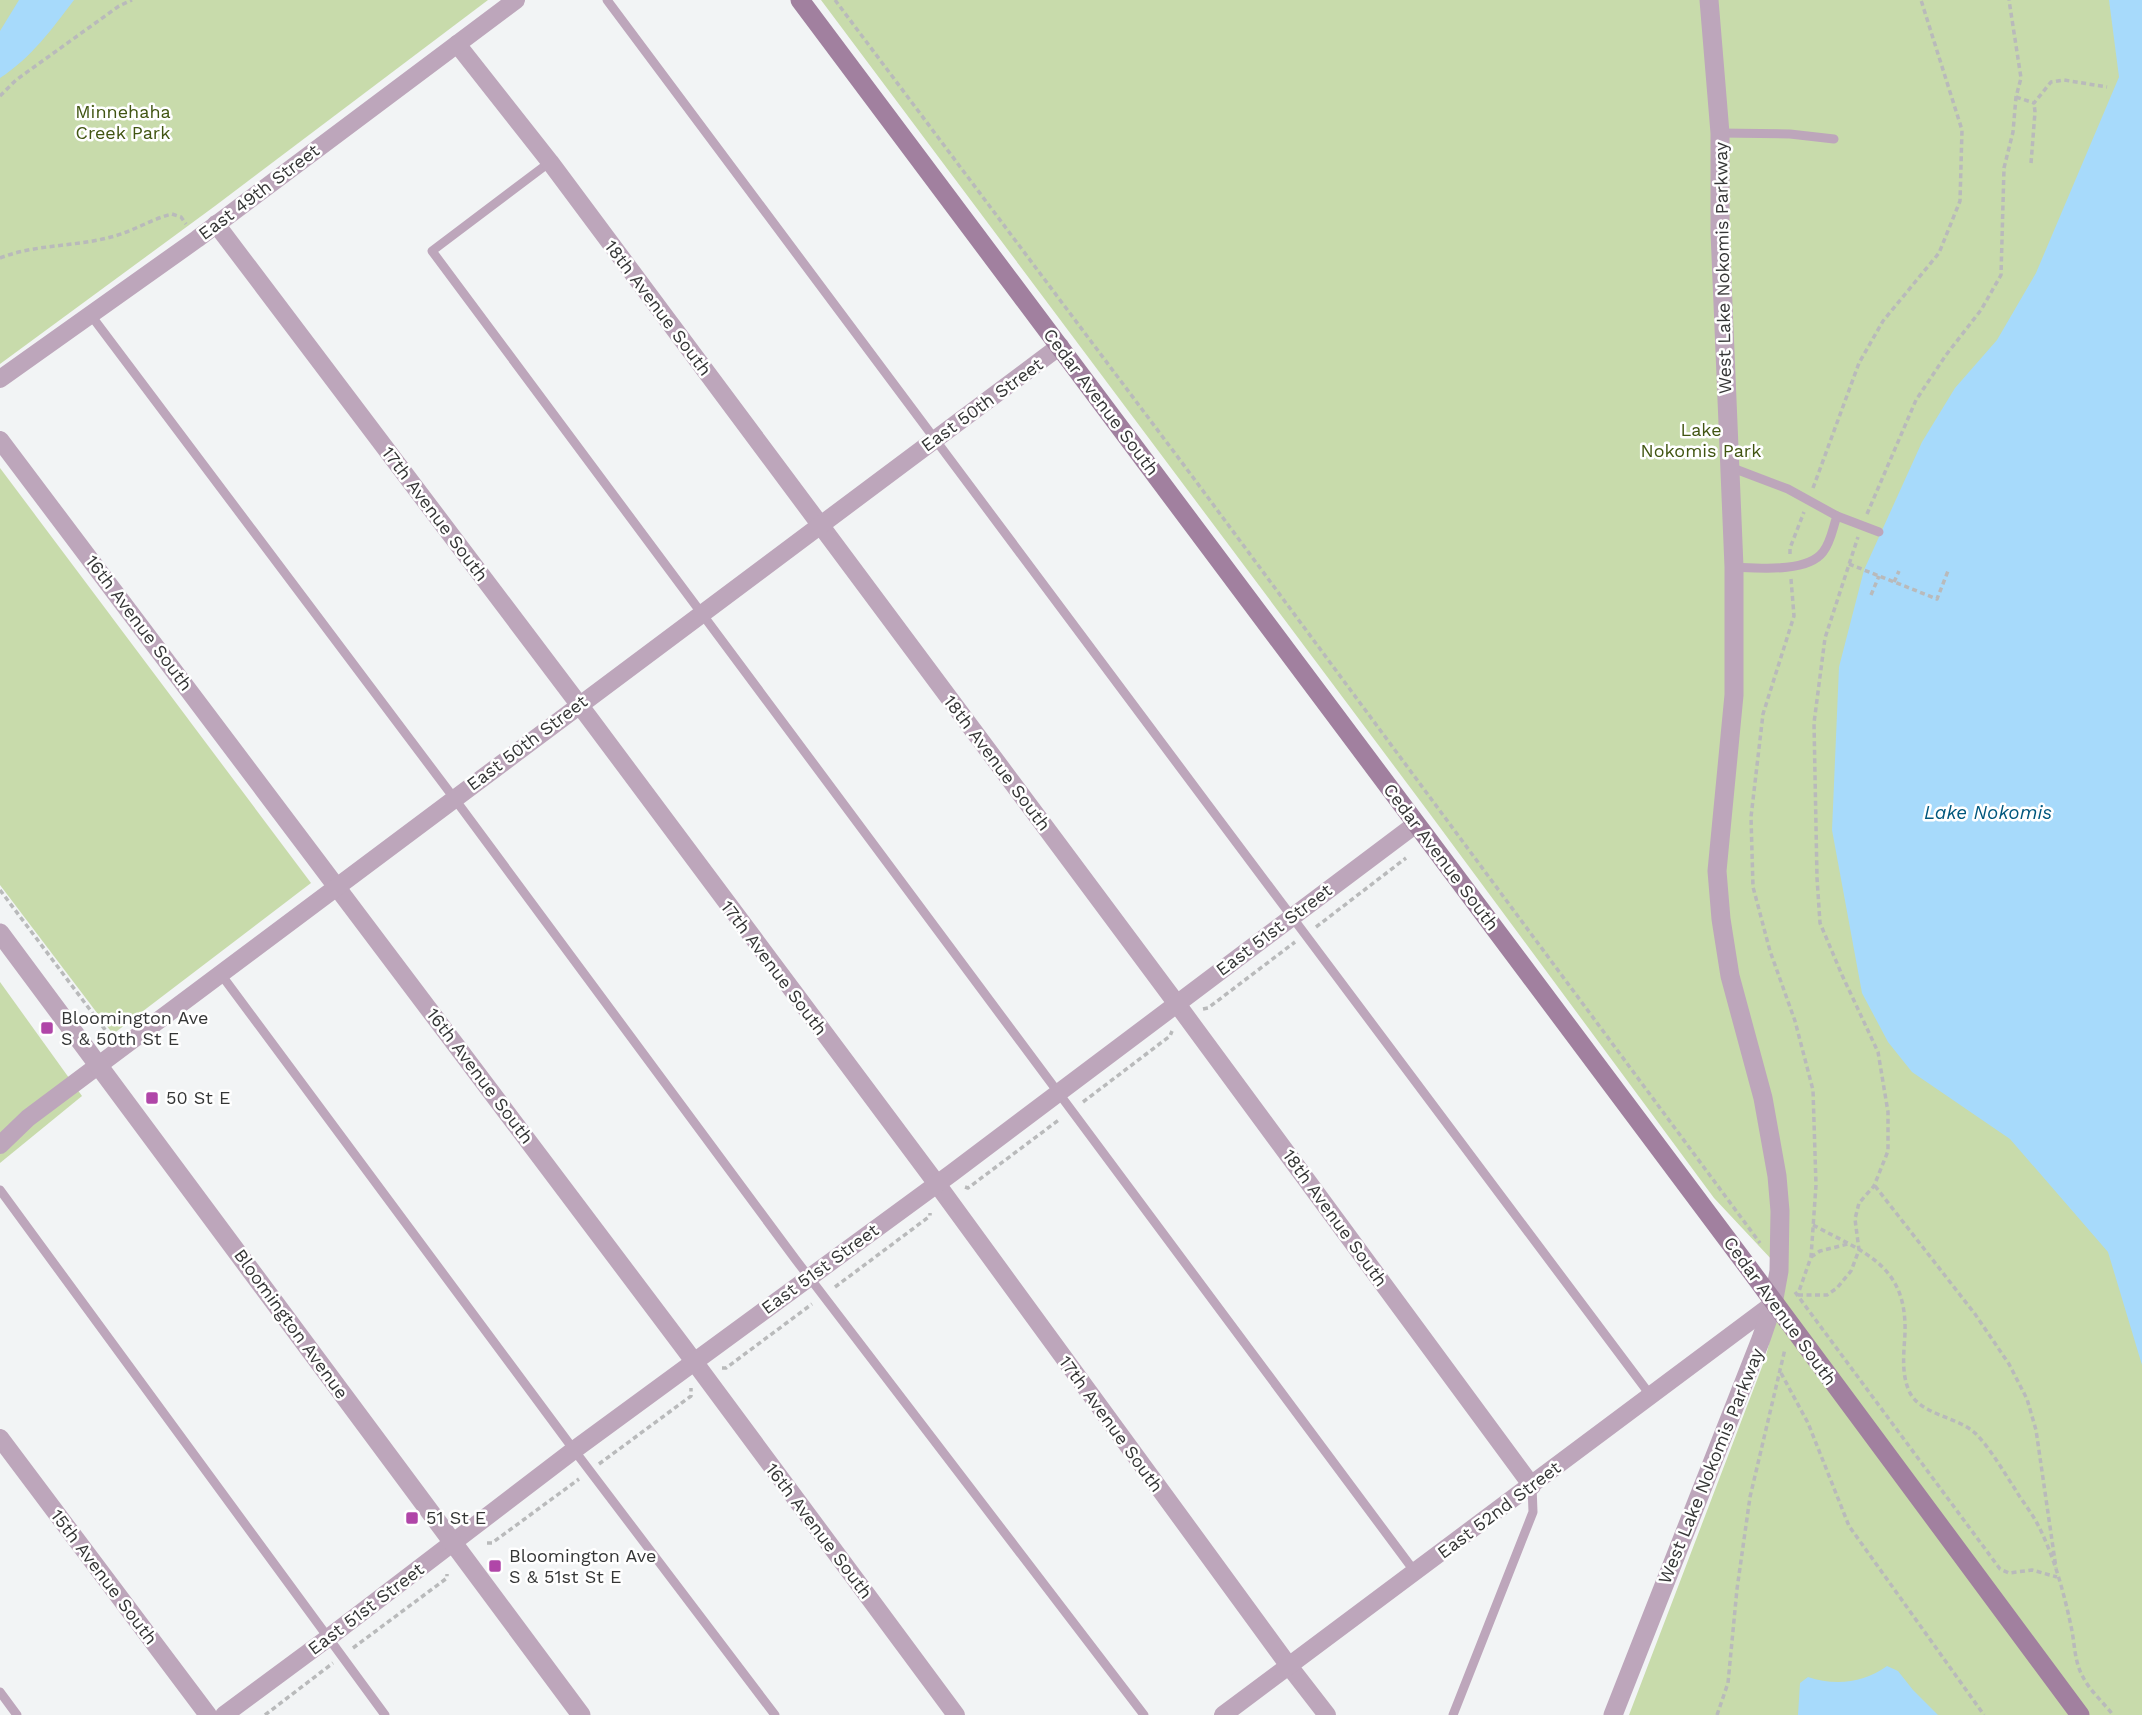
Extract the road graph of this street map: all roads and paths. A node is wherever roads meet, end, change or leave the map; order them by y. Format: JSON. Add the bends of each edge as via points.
{"nodes":[{"id":1,"x":132,"y":0,"type":"edge"},
{"id":2,"x":516,"y":0,"type":"edge"},
{"id":3,"x":607,"y":0,"type":"edge"},
{"id":4,"x":800,"y":0,"type":"edge"},
{"id":5,"x":835,"y":0,"type":"edge"},
{"id":6,"x":1709,"y":0,"type":"edge"},
{"id":7,"x":1922,"y":0,"type":"edge"},
{"id":8,"x":2009,"y":0,"type":"edge"},
{"id":9,"x":457,"y":44,"type":"junction"},
{"id":10,"x":2107,"y":87,"type":"dead end"},
{"id":11,"x":0,"y":96,"type":"edge"},
{"id":12,"x":2016,"y":97,"type":"junction"},
{"id":13,"x":2034,"y":103,"type":"junction"},
{"id":14,"x":1720,"y":133,"type":"junction"},
{"id":15,"x":1834,"y":139,"type":"dead end"},
{"id":16,"x":550,"y":162,"type":"junction"},
{"id":17,"x":2031,"y":163,"type":"dead end"},
{"id":18,"x":216,"y":224,"type":"junction"},
{"id":19,"x":189,"y":228,"type":"dead end"},
{"id":20,"x":0,"y":258,"type":"edge"},
{"id":21,"x":90,"y":314,"type":"junction"},
{"id":22,"x":1060,"y":346,"type":"junction"},
{"id":23,"x":0,"y":379,"type":"edge"},
{"id":24,"x":936,"y":439,"type":"junction"},
{"id":25,"x":0,"y":440,"type":"edge"},
{"id":26,"x":1729,"y":467,"type":"junction"},
{"id":27,"x":1809,"y":499,"type":"junction"},
{"id":28,"x":1836,"y":516,"type":"junction"},
{"id":29,"x":819,"y":525,"type":"junction"},
{"id":30,"x":1861,"y":526,"type":"junction"},
{"id":31,"x":1879,"y":532,"type":"dead end"},
{"id":32,"x":1849,"y":564,"type":"junction"},
{"id":33,"x":1790,"y":565,"type":"junction"},
{"id":34,"x":1734,"y":567,"type":"junction"},
{"id":35,"x":1899,"y":571,"type":"dead end"},
{"id":36,"x":1948,"y":571,"type":"dead end"},
{"id":37,"x":1879,"y":576,"type":"junction"},
{"id":38,"x":1894,"y":582,"type":"junction"},
{"id":39,"x":1871,"y":595,"type":"dead end"},
{"id":40,"x":703,"y":612,"type":"junction"},
{"id":41,"x":579,"y":705,"type":"junction"},
{"id":42,"x":454,"y":798,"type":"junction"},
{"id":43,"x":1416,"y":824,"type":"junction"},
{"id":44,"x":337,"y":886,"type":"junction"},
{"id":45,"x":0,"y":890,"type":"edge"},
{"id":46,"x":1291,"y":918,"type":"junction"},
{"id":47,"x":0,"y":933,"type":"edge"},
{"id":48,"x":220,"y":973,"type":"junction"},
{"id":49,"x":1177,"y":1004,"type":"junction"},
{"id":50,"x":109,"y":1035,"type":"dead end"},
{"id":51,"x":99,"y":1065,"type":"junction"},
{"id":52,"x":1058,"y":1092,"type":"junction"},
{"id":53,"x":0,"y":1145,"type":"edge"},
{"id":54,"x":937,"y":1184,"type":"junction"},
{"id":55,"x":1874,"y":1186,"type":"junction"},
{"id":56,"x":0,"y":1190,"type":"edge"},
{"id":57,"x":1813,"y":1225,"type":"junction"},
{"id":58,"x":1849,"y":1244,"type":"junction"},
{"id":59,"x":1859,"y":1250,"type":"junction"},
{"id":60,"x":1779,"y":1271,"type":"junction"},
{"id":61,"x":808,"y":1277,"type":"junction"},
{"id":62,"x":1798,"y":1295,"type":"junction"},
{"id":63,"x":1773,"y":1304,"type":"junction"},
{"id":64,"x":694,"y":1363,"type":"junction"},
{"id":65,"x":1650,"y":1396,"type":"junction"},
{"id":66,"x":0,"y":1438,"type":"edge"},
{"id":67,"x":574,"y":1450,"type":"junction"},
{"id":68,"x":1532,"y":1486,"type":"junction"},
{"id":69,"x":453,"y":1544,"type":"junction"},
{"id":70,"x":1415,"y":1572,"type":"junction"},
{"id":71,"x":447,"y":1574,"type":"dead end"},
{"id":72,"x":2057,"y":1577,"type":"junction"},
{"id":73,"x":328,"y":1638,"type":"junction"},
{"id":74,"x":342,"y":1657,"type":"junction"},
{"id":75,"x":1289,"y":1666,"type":"junction"},
{"id":76,"x":0,"y":1692,"type":"edge"},
{"id":77,"x":17,"y":1715,"type":"edge"},
{"id":78,"x":208,"y":1715,"type":"edge"},
{"id":79,"x":224,"y":1715,"type":"edge"},
{"id":80,"x":265,"y":1715,"type":"edge"},
{"id":81,"x":385,"y":1715,"type":"edge"},
{"id":82,"x":581,"y":1715,"type":"edge"},
{"id":83,"x":775,"y":1715,"type":"edge"},
{"id":84,"x":956,"y":1715,"type":"edge"},
{"id":85,"x":1144,"y":1715,"type":"edge"},
{"id":86,"x":1223,"y":1715,"type":"edge"},
{"id":87,"x":1327,"y":1715,"type":"edge"},
{"id":88,"x":1453,"y":1715,"type":"edge"},
{"id":89,"x":1613,"y":1715,"type":"edge"},
{"id":90,"x":1717,"y":1715,"type":"edge"},
{"id":91,"x":1984,"y":1715,"type":"edge"},
{"id":92,"x":2080,"y":1715,"type":"edge"},
{"id":93,"x":2113,"y":1715,"type":"edge"}],
"edges":[{"from":1,"to":11,"type":"path","via":[[16,80]]},
{"from":2,"to":9,"type":"street","name":"East 49th Street"},
{"from":3,"to":24,"type":"lane"},
{"from":4,"to":22,"type":"main road","name":"Cedar Avenue South"},
{"from":5,"to":60,"type":"path"},
{"from":6,"to":14,"type":"street","name":"West Lake Nokomis Parkway"},
{"from":7,"to":27,"type":"path","via":[[1962,130],[1960,201],[1938,253],[1883,321],[1859,363]]},
{"from":8,"to":12,"type":"path","via":[[2021,78]]},
{"from":9,"to":16,"type":"street","name":"18th Avenue South"},
{"from":9,"to":18,"type":"street","name":"East 49th Street"},
{"from":10,"to":13,"type":"path","via":[[2051,82]]},
{"from":12,"to":13,"type":"path"},
{"from":12,"to":30,"type":"path","via":[[2004,168],[2001,275],[1916,400]]},
{"from":13,"to":17,"type":"path"},
{"from":14,"to":15,"type":"lane"},
{"from":14,"to":26,"type":"street","name":"West Lake Nokomis Parkway"},
{"from":16,"to":29,"type":"street","name":"18th Avenue South"},
{"from":16,"to":40,"type":"lane","via":[[432,251]]},
{"from":18,"to":21,"type":"street","name":"East 49th Street"},
{"from":18,"to":41,"type":"street","name":"17th Avenue South"},
{"from":19,"to":20,"type":"path","via":[[172,214],[112,237],[47,245]]},
{"from":21,"to":23,"type":"street","name":"East 49th Street"},
{"from":21,"to":42,"type":"lane"},
{"from":22,"to":24,"type":"street","name":"East 50th Street"},
{"from":22,"to":43,"type":"main road","name":"Cedar Avenue South"},
{"from":24,"to":29,"type":"street","name":"East 50th Street"},
{"from":24,"to":46,"type":"lane"},
{"from":25,"to":44,"type":"street","name":"16th Avenue South"},
{"from":26,"to":27,"type":"lane"},
{"from":26,"to":34,"type":"street","name":"West Lake Nokomis Parkway"},
{"from":27,"to":28,"type":"lane"},
{"from":27,"to":33,"type":"path","via":[[1790,548]]},
{"from":28,"to":30,"type":"lane"},
{"from":28,"to":33,"type":"lane","via":[[1823,553],[1811,562]]},
{"from":29,"to":40,"type":"street","name":"East 50th Street"},
{"from":29,"to":49,"type":"street","name":"18th Avenue South"},
{"from":30,"to":31,"type":"lane"},
{"from":30,"to":32,"type":"path"},
{"from":32,"to":37,"type":"path"},
{"from":32,"to":55,"type":"path","via":[[1825,638],[1814,723],[1817,878],[1820,923],[1878,1052],[1888,1112],[1888,1151]]},
{"from":33,"to":34,"type":"lane"},
{"from":33,"to":57,"type":"path","via":[[1794,616],[1763,714],[1751,817],[1754,887],[1813,1090]]},
{"from":34,"to":60,"type":"street","name":"West Lake Nokomis Parkway","via":[[1734,695],[1718,895],[1732,985],[1770,1134],[1780,1211]]},
{"from":35,"to":38,"type":"path"},
{"from":36,"to":38,"type":"path","via":[[1937,599]]},
{"from":37,"to":38,"type":"path"},
{"from":37,"to":39,"type":"path"},
{"from":40,"to":41,"type":"street","name":"East 50th Street"},
{"from":40,"to":52,"type":"lane"},
{"from":41,"to":42,"type":"street","name":"East 50th Street"},
{"from":41,"to":54,"type":"street","name":"17th Avenue South"},
{"from":42,"to":44,"type":"street","name":"East 50th Street"},
{"from":42,"to":61,"type":"lane"},
{"from":43,"to":46,"type":"street","name":"East 51st Street"},
{"from":43,"to":63,"type":"main road","name":"Cedar Avenue South"},
{"from":44,"to":48,"type":"street","name":"East 50th Street"},
{"from":44,"to":64,"type":"street","name":"16th Avenue South"},
{"from":45,"to":50,"type":"path"},
{"from":46,"to":49,"type":"street","name":"East 51st Street"},
{"from":46,"to":65,"type":"lane"},
{"from":47,"to":51,"type":"street","name":"Bloomington Avenue"},
{"from":48,"to":51,"type":"street","name":"East 50th Street"},
{"from":48,"to":67,"type":"lane"},
{"from":49,"to":52,"type":"street","name":"East 51st Street"},
{"from":49,"to":68,"type":"street","name":"18th Avenue South"},
{"from":51,"to":53,"type":"street","name":"East 50th Street"},
{"from":51,"to":69,"type":"street","name":"Bloomington Avenue"},
{"from":52,"to":54,"type":"street","name":"East 51st Street"},
{"from":52,"to":70,"type":"lane"},
{"from":54,"to":61,"type":"street","name":"East 51st Street"},
{"from":54,"to":75,"type":"street","name":"17th Avenue South"},
{"from":55,"to":59,"type":"path","via":[[1859,1203],[1855,1219]]},
{"from":55,"to":72,"type":"path","via":[[1975,1314],[2026,1399],[2036,1430]]},
{"from":56,"to":73,"type":"lane"},
{"from":57,"to":58,"type":"path"},
{"from":57,"to":58,"type":"path","via":[[1811,1257]]},
{"from":58,"to":59,"type":"path"},
{"from":59,"to":62,"type":"path","via":[[1851,1271],[1837,1288],[1818,1297]]},
{"from":59,"to":72,"type":"path","via":[[1893,1278],[1903,1298],[1903,1371],[1910,1393],[1922,1406],[1961,1423],[1994,1457],[2038,1525]]},
{"from":60,"to":62,"type":"path"},
{"from":60,"to":63,"type":"street","name":"West Lake Nokomis Parkway"},
{"from":61,"to":64,"type":"street","name":"East 51st Street"},
{"from":61,"to":85,"type":"lane"},
{"from":62,"to":72,"type":"path","via":[[2000,1569]]},
{"from":63,"to":65,"type":"street","name":"East 52nd Street"},
{"from":63,"to":89,"type":"street","name":"West Lake Nokomis Parkway"},
{"from":63,"to":92,"type":"main road","name":"Cedar Avenue South"},
{"from":64,"to":67,"type":"street","name":"East 51st Street"},
{"from":64,"to":84,"type":"street","name":"16th Avenue South"},
{"from":65,"to":68,"type":"street","name":"East 52nd Street"},
{"from":66,"to":78,"type":"street","name":"15th Avenue South"},
{"from":67,"to":69,"type":"street","name":"East 51st Street"},
{"from":67,"to":83,"type":"lane"},
{"from":68,"to":70,"type":"street","name":"East 52nd Street"},
{"from":68,"to":88,"type":"lane","via":[[1533,1512]]},
{"from":69,"to":73,"type":"street","name":"East 51st Street"},
{"from":69,"to":82,"type":"street","name":"Bloomington Avenue"},
{"from":70,"to":75,"type":"street","name":"East 52nd Street"},
{"from":71,"to":74,"type":"path"},
{"from":72,"to":93,"type":"path","via":[[2075,1657],[2084,1679]]},
{"from":73,"to":74,"type":"lane"},
{"from":73,"to":79,"type":"street","name":"East 51st Street"},
{"from":74,"to":80,"type":"path"},
{"from":74,"to":81,"type":"lane"},
{"from":75,"to":86,"type":"street","name":"East 52nd Street"},
{"from":75,"to":87,"type":"street","name":"17th Avenue South"},
{"from":76,"to":77,"type":"lane"},
{"from":90,"to":91,"type":"path","via":[[1728,1683],[1750,1497],[1780,1371],[1808,1423],[1849,1526]]}]}
